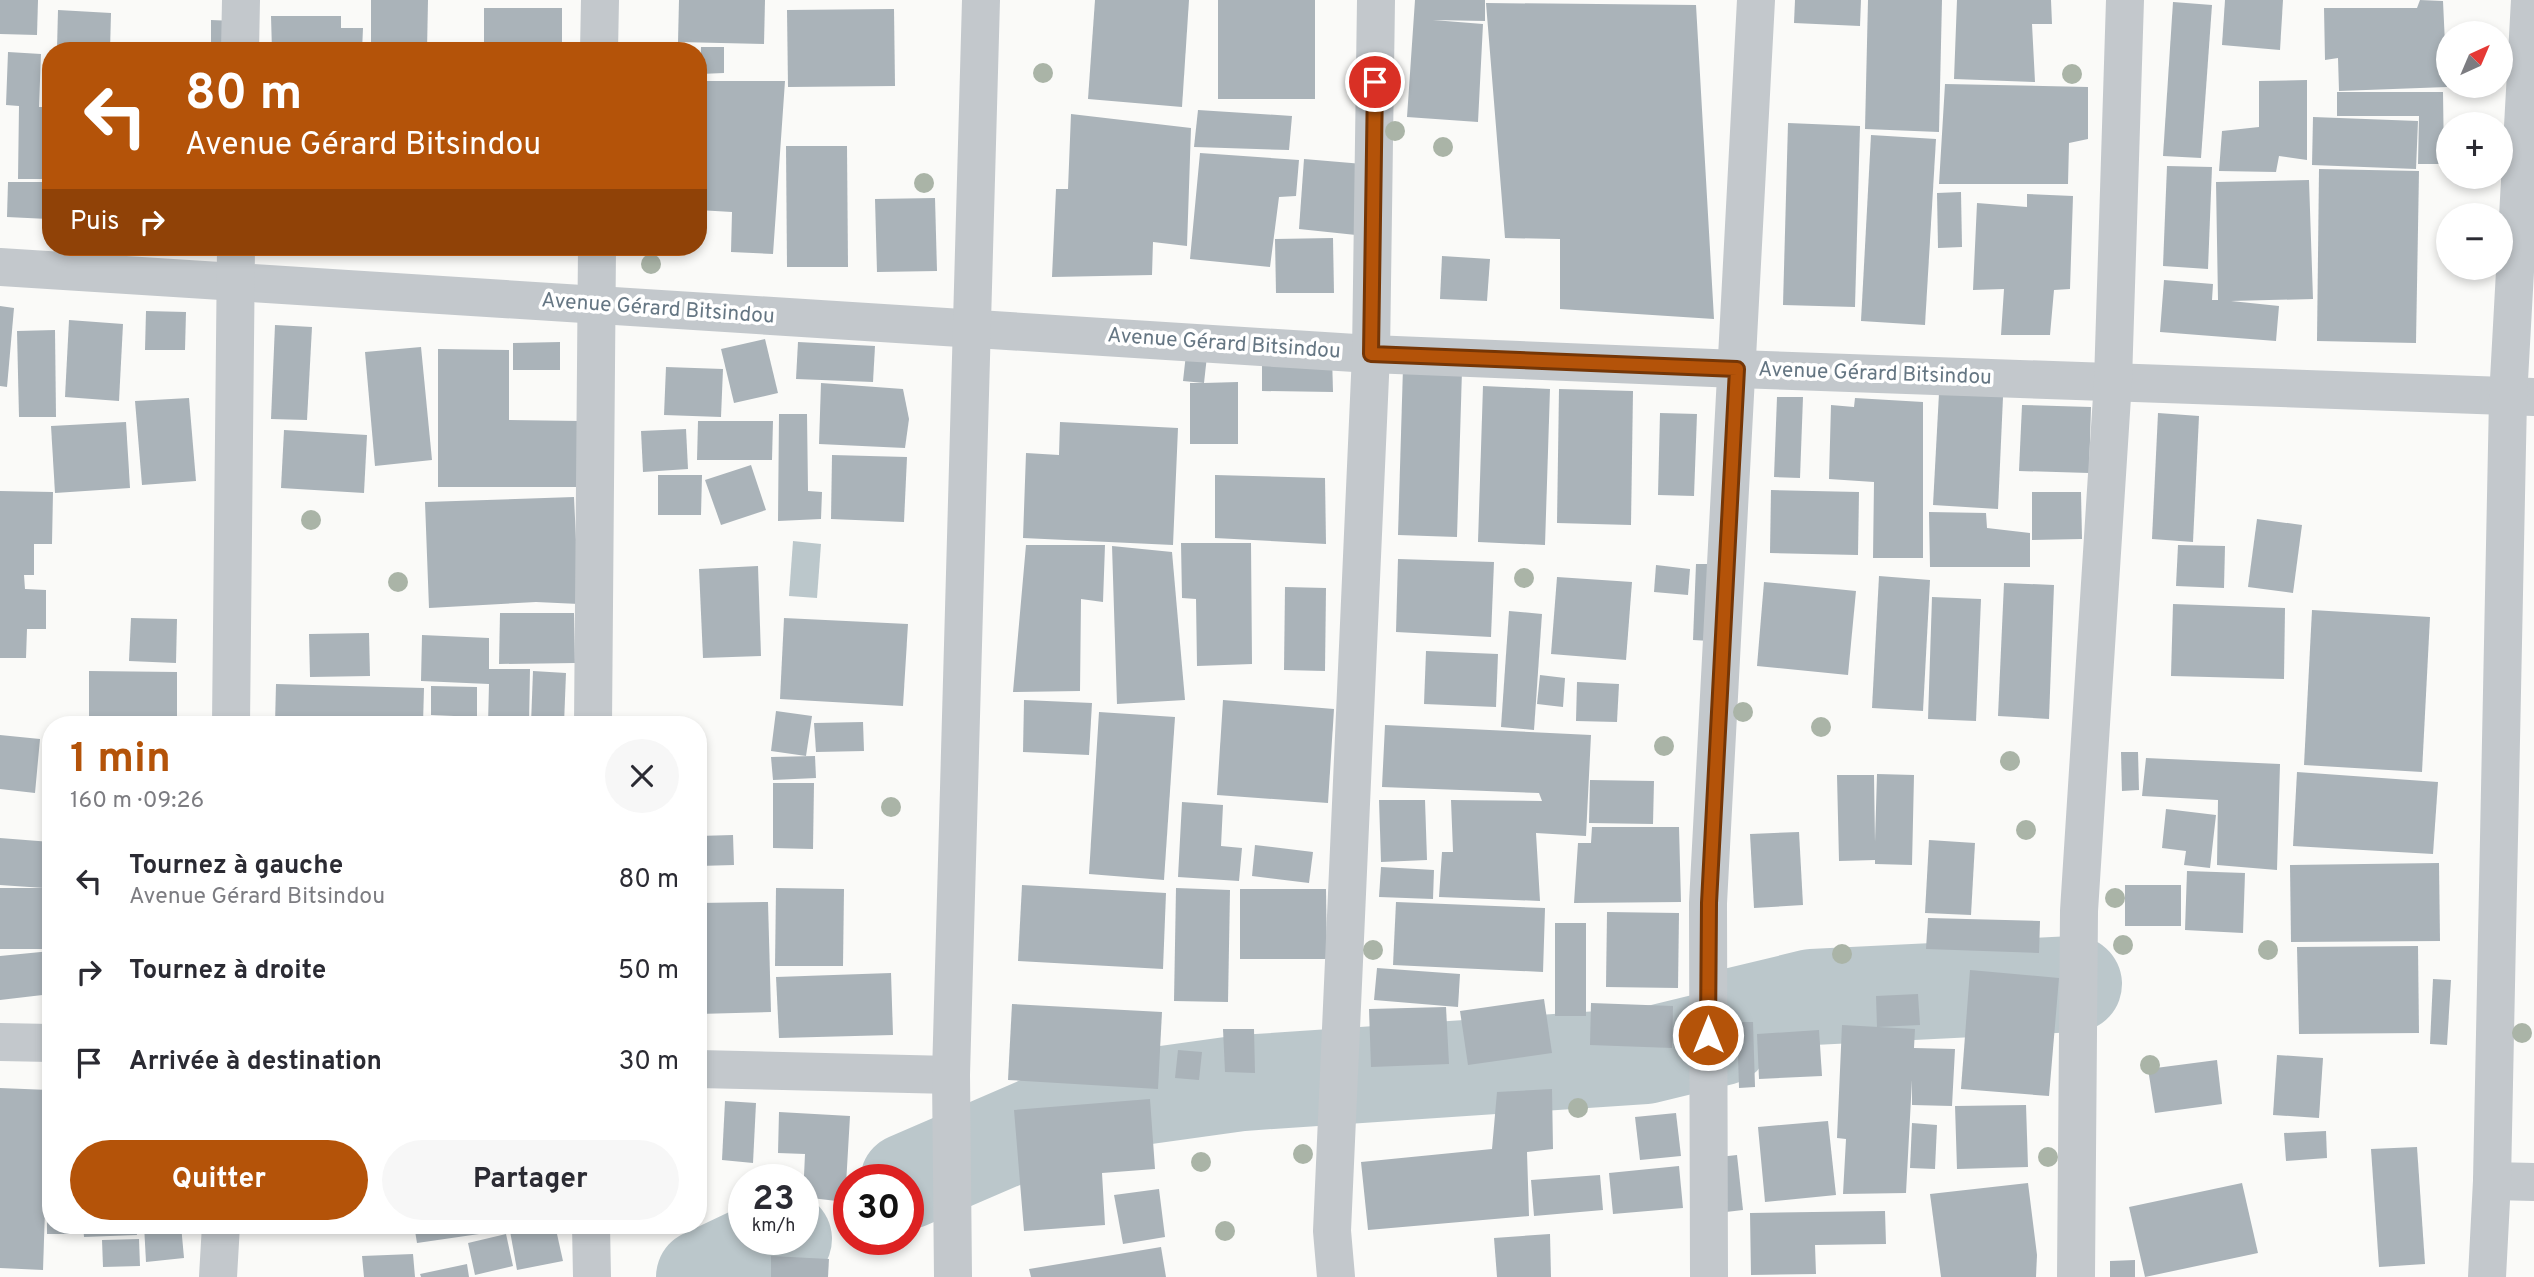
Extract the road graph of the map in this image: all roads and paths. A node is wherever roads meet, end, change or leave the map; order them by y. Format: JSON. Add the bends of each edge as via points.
{"nodes":[{"id":1,"x":241,"y":0,"type":"edge"},
{"id":2,"x":600,"y":0,"type":"edge"},
{"id":3,"x":981,"y":0,"type":"edge"},
{"id":4,"x":1376,"y":0,"type":"edge"},
{"id":5,"x":1756,"y":0,"type":"edge"},
{"id":6,"x":2125,"y":0,"type":"edge"},
{"id":7,"x":2529,"y":0,"type":"edge"},
{"id":8,"x":240,"y":42,"type":"edge"},
{"id":9,"x":599,"y":42,"type":"edge"},
{"id":10,"x":597,"y":256,"type":"edge"},
{"id":11,"x":236,"y":264,"type":"edge"},
{"id":12,"x":0,"y":267,"type":"edge"},
{"id":13,"x":596,"y":305,"type":"junction"},
{"id":14,"x":971,"y":328,"type":"junction"},
{"id":15,"x":1371,"y":354,"type":"junction"},
{"id":16,"x":1737,"y":369,"type":"junction"},
{"id":17,"x":2113,"y":381,"type":"junction"},
{"id":18,"x":2521,"y":398,"type":"edge"},
{"id":19,"x":231,"y":716,"type":"edge"},
{"id":20,"x":593,"y":716,"type":"edge"},
{"id":21,"x":0,"y":1042,"type":"edge"},
{"id":22,"x":42,"y":1043,"type":"edge"},
{"id":23,"x":707,"y":1069,"type":"edge"},
{"id":24,"x":951,"y":1075,"type":"junction"},
{"id":25,"x":2492,"y":1181,"type":"junction"},
{"id":26,"x":2534,"y":1182,"type":"edge"},
{"id":27,"x":220,"y":1234,"type":"edge"},
{"id":28,"x":591,"y":1234,"type":"edge"},
{"id":29,"x":218,"y":1277,"type":"edge"},
{"id":30,"x":592,"y":1277,"type":"edge"},
{"id":31,"x":953,"y":1277,"type":"edge"},
{"id":32,"x":1336,"y":1277,"type":"edge"},
{"id":33,"x":1709,"y":1277,"type":"edge"},
{"id":34,"x":2076,"y":1277,"type":"edge"},
{"id":35,"x":2487,"y":1277,"type":"edge"}],
"edges":[{"from":1,"to":8,"type":"street"},
{"from":2,"to":9,"type":"street"},
{"from":3,"to":14,"type":"street"},
{"from":4,"to":15,"type":"street"},
{"from":5,"to":16,"type":"street"},
{"from":6,"to":17,"type":"street"},
{"from":7,"to":18,"type":"street"},
{"from":10,"to":13,"type":"street"},
{"from":11,"to":12,"type":"street","name":"Avenue Gérard Bitsindou"},
{"from":11,"to":13,"type":"street","name":"Avenue Gérard Bitsindou"},
{"from":11,"to":19,"type":"street"},
{"from":13,"to":14,"type":"street","name":"Avenue Gérard Bitsindou"},
{"from":13,"to":20,"type":"street"},
{"from":14,"to":15,"type":"street","name":"Avenue Gérard Bitsindou"},
{"from":14,"to":24,"type":"street"},
{"from":15,"to":16,"type":"street","name":"Avenue Gérard Bitsindou"},
{"from":15,"to":32,"type":"street","via":[[1332,1231]]},
{"from":16,"to":17,"type":"street","name":"Avenue Gérard Bitsindou"},
{"from":16,"to":33,"type":"street","via":[[1709,903]]},
{"from":17,"to":18,"type":"street","name":"Avenue Gérard Bitsindou"},
{"from":17,"to":34,"type":"street","via":[[2079,911]]},
{"from":18,"to":25,"type":"street"},
{"from":21,"to":22,"type":"street"},
{"from":23,"to":24,"type":"street"},
{"from":24,"to":31,"type":"street"},
{"from":25,"to":26,"type":"street"},
{"from":25,"to":35,"type":"street"},
{"from":27,"to":29,"type":"street"},
{"from":28,"to":30,"type":"street"}]}
